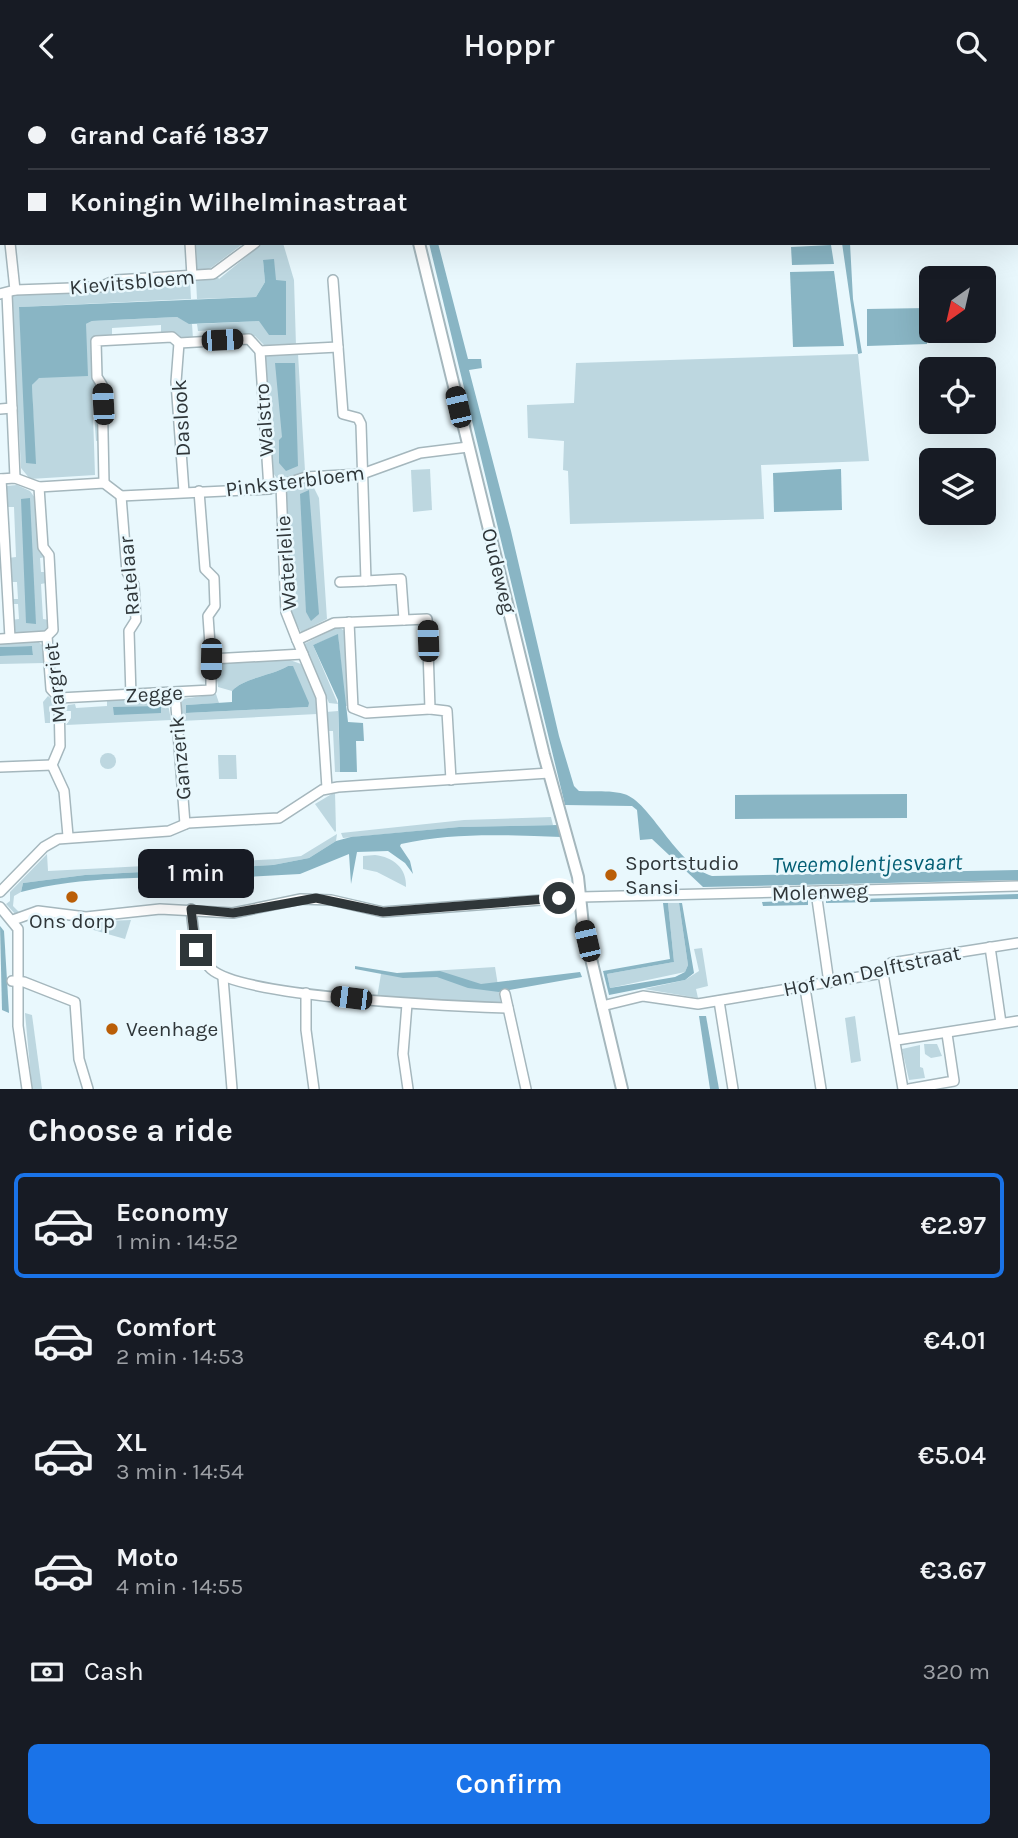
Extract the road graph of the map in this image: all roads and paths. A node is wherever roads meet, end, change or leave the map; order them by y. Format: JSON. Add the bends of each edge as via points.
{"nodes":[{"id":1,"x":10,"y":245,"type":"edge"},
{"id":2,"x":190,"y":245,"type":"edge"},
{"id":3,"x":252,"y":245,"type":"edge"},
{"id":4,"x":419,"y":245,"type":"edge"},
{"id":5,"x":192,"y":276,"type":"junction"},
{"id":6,"x":333,"y":280,"type":"dead end"},
{"id":7,"x":7,"y":292,"type":"edge"},
{"id":8,"x":4,"y":332,"type":"edge"},
{"id":9,"x":179,"y":343,"type":"junction"},
{"id":10,"x":338,"y":347,"type":"junction"},
{"id":11,"x":260,"y":351,"type":"junction"},
{"id":12,"x":12,"y":408,"type":"junction"},
{"id":13,"x":0,"y":409,"type":"edge"},
{"id":14,"x":468,"y":447,"type":"junction"},
{"id":15,"x":362,"y":474,"type":"junction"},
{"id":16,"x":15,"y":478,"type":"junction"},
{"id":17,"x":0,"y":479,"type":"edge"},
{"id":18,"x":104,"y":483,"type":"junction"},
{"id":19,"x":281,"y":485,"type":"junction"},
{"id":20,"x":39,"y":487,"type":"junction"},
{"id":21,"x":268,"y":489,"type":"junction"},
{"id":22,"x":199,"y":491,"type":"junction"},
{"id":23,"x":184,"y":492,"type":"junction"},
{"id":24,"x":121,"y":496,"type":"junction"},
{"id":25,"x":3,"y":557,"type":"edge"},
{"id":26,"x":366,"y":581,"type":"junction"},
{"id":27,"x":340,"y":582,"type":"dead end"},
{"id":28,"x":404,"y":619,"type":"junction"},
{"id":29,"x":349,"y":622,"type":"junction"},
{"id":30,"x":47,"y":636,"type":"junction"},
{"id":31,"x":5,"y":638,"type":"edge"},
{"id":32,"x":297,"y":640,"type":"junction"},
{"id":33,"x":303,"y":654,"type":"junction"},
{"id":34,"x":211,"y":659,"type":"junction"},
{"id":35,"x":175,"y":693,"type":"junction"},
{"id":36,"x":131,"y":696,"type":"junction"},
{"id":37,"x":59,"y":698,"type":"junction"},
{"id":38,"x":430,"y":709,"type":"junction"},
{"id":39,"x":52,"y":765,"type":"junction"},
{"id":40,"x":0,"y":767,"type":"edge"},
{"id":41,"x":549,"y":773,"type":"junction"},
{"id":42,"x":451,"y":780,"type":"junction"},
{"id":43,"x":327,"y":788,"type":"junction"},
{"id":44,"x":185,"y":824,"type":"junction"},
{"id":45,"x":68,"y":836,"type":"junction"},
{"id":46,"x":1018,"y":886,"type":"edge"},
{"id":47,"x":0,"y":892,"type":"edge"},
{"id":48,"x":816,"y":892,"type":"junction"},
{"id":49,"x":581,"y":897,"type":"junction"},
{"id":50,"x":0,"y":907,"type":"edge"},
{"id":51,"x":191,"y":909,"type":"junction"},
{"id":52,"x":13,"y":920,"type":"junction"},
{"id":53,"x":1018,"y":943,"type":"edge"},
{"id":54,"x":990,"y":947,"type":"junction"},
{"id":55,"x":883,"y":973,"type":"junction"},
{"id":56,"x":223,"y":978,"type":"junction"},
{"id":57,"x":15,"y":981,"type":"junction"},
{"id":58,"x":829,"y":983,"type":"junction"},
{"id":59,"x":805,"y":988,"type":"junction"},
{"id":60,"x":306,"y":993,"type":"junction"},
{"id":61,"x":505,"y":994,"type":"dead end"},
{"id":62,"x":719,"y":1001,"type":"junction"},
{"id":63,"x":407,"y":1004,"type":"junction"},
{"id":64,"x":602,"y":1006,"type":"junction"},
{"id":65,"x":508,"y":1008,"type":"junction"},
{"id":66,"x":1018,"y":1021,"type":"edge"},
{"id":67,"x":1001,"y":1023,"type":"junction"},
{"id":68,"x":947,"y":1034,"type":"junction"},
{"id":69,"x":897,"y":1040,"type":"junction"},
{"id":70,"x":955,"y":1085,"type":"edge"},
{"id":71,"x":27,"y":1089,"type":"edge"},
{"id":72,"x":88,"y":1089,"type":"edge"},
{"id":73,"x":232,"y":1089,"type":"edge"},
{"id":74,"x":314,"y":1089,"type":"edge"},
{"id":75,"x":408,"y":1089,"type":"edge"},
{"id":76,"x":526,"y":1089,"type":"edge"},
{"id":77,"x":622,"y":1089,"type":"edge"},
{"id":78,"x":733,"y":1089,"type":"edge"},
{"id":79,"x":821,"y":1089,"type":"edge"},
{"id":80,"x":903,"y":1089,"type":"edge"},
{"id":81,"x":909,"y":1089,"type":"edge"}],
"edges":[{"from":1,"to":7,"type":"street"},
{"from":2,"to":5,"type":"street"},
{"from":3,"to":5,"type":"street","name":"Kievitsbloem","via":[[213,274]]},
{"from":4,"to":14,"type":"street","name":"Oudeweg"},
{"from":5,"to":7,"type":"street","name":"Kievitsbloem"},
{"from":6,"to":10,"type":"street"},
{"from":7,"to":8,"type":"street"},
{"from":8,"to":12,"type":"street"},
{"from":9,"to":11,"type":"street","via":[[249,339]]},
{"from":9,"to":18,"type":"street","via":[[172,337],[96,341],[97,377],[102,385]]},
{"from":9,"to":23,"type":"street","name":"Daslook","via":[[176,382]]},
{"from":10,"to":11,"type":"street"},
{"from":10,"to":15,"type":"street","via":[[343,414],[358,418],[361,424]]},
{"from":11,"to":21,"type":"street","name":"Walstro"},
{"from":12,"to":13,"type":"street"},
{"from":12,"to":16,"type":"street"},
{"from":14,"to":15,"type":"street","name":"Pinksterbloem","via":[[420,453]]},
{"from":14,"to":41,"type":"street","name":"Oudeweg"},
{"from":15,"to":19,"type":"street","name":"Pinksterbloem","via":[[310,477]]},
{"from":15,"to":26,"type":"street"},
{"from":16,"to":17,"type":"street"},
{"from":16,"to":20,"type":"street"},
{"from":17,"to":25,"type":"street"},
{"from":18,"to":20,"type":"street"},
{"from":18,"to":24,"type":"street"},
{"from":19,"to":21,"type":"street","name":"Pinksterbloem"},
{"from":19,"to":32,"type":"street","name":"Waterlelie","via":[[286,612]]},
{"from":20,"to":30,"type":"street","name":"Margriet","via":[[43,547],[49,555],[53,630]]},
{"from":21,"to":22,"type":"street","name":"Pinksterbloem"},
{"from":22,"to":23,"type":"street","name":"Pinksterbloem"},
{"from":22,"to":34,"type":"street","via":[[205,569],[214,578],[215,606],[208,616]]},
{"from":23,"to":24,"type":"street","name":"Pinksterbloem"},
{"from":24,"to":36,"type":"street","name":"Ratelaar","via":[[136,621],[129,631]]},
{"from":25,"to":31,"type":"street"},
{"from":26,"to":27,"type":"street"},
{"from":26,"to":28,"type":"street","via":[[401,579]]},
{"from":28,"to":29,"type":"street"},
{"from":28,"to":38,"type":"street","via":[[427,619]]},
{"from":29,"to":32,"type":"street","via":[[328,625]]},
{"from":29,"to":38,"type":"street","via":[[353,708],[366,713]]},
{"from":30,"to":31,"type":"street"},
{"from":30,"to":37,"type":"street","name":"Margriet","via":[[51,689]]},
{"from":32,"to":33,"type":"street","name":"Waterlelie"},
{"from":33,"to":34,"type":"street"},
{"from":33,"to":43,"type":"street","via":[[321,697]]},
{"from":34,"to":35,"type":"street","name":"Zegge","via":[[211,690]]},
{"from":35,"to":36,"type":"street","name":"Zegge"},
{"from":35,"to":44,"type":"street","name":"Ganzerik"},
{"from":36,"to":37,"type":"street","name":"Zegge"},
{"from":37,"to":39,"type":"street","name":"Margriet","via":[[61,746]]},
{"from":38,"to":42,"type":"street","via":[[447,711]]},
{"from":39,"to":40,"type":"street"},
{"from":39,"to":45,"type":"street","via":[[64,790]]},
{"from":41,"to":42,"type":"street"},
{"from":41,"to":49,"type":"street","name":"Oudeweg"},
{"from":42,"to":43,"type":"street"},
{"from":43,"to":44,"type":"street","via":[[279,818]]},
{"from":44,"to":45,"type":"street","via":[[169,831]]},
{"from":45,"to":47,"type":"street","via":[[44,847]]},
{"from":46,"to":48,"type":"street","name":"Molenweg"},
{"from":48,"to":49,"type":"street","name":"Molenweg"},
{"from":48,"to":58,"type":"street"},
{"from":49,"to":51,"type":"street","name":"Molenweg","via":[[383,912],[316,898],[233,913]]},
{"from":49,"to":64,"type":"street","name":"Oudeweg"},
{"from":50,"to":52,"type":"street"},
{"from":51,"to":52,"type":"street","name":"Molenweg","via":[[86,917],[38,911]]},
{"from":51,"to":56,"type":"street","via":[[196,950]]},
{"from":52,"to":57,"type":"street","via":[[19,934]]},
{"from":53,"to":54,"type":"street","name":"Hof van Delftstraat"},
{"from":54,"to":55,"type":"street","name":"Hof van Delftstraat","via":[[891,963]]},
{"from":54,"to":67,"type":"street"},
{"from":55,"to":58,"type":"street","name":"Hof van Delftstraat"},
{"from":55,"to":69,"type":"street"},
{"from":56,"to":60,"type":"street"},
{"from":56,"to":73,"type":"street"},
{"from":57,"to":71,"type":"street"},
{"from":57,"to":72,"type":"street","via":[[70,998],[76,1007],[79,1059]]},
{"from":58,"to":59,"type":"street","name":"Hof van Delftstraat"},
{"from":59,"to":62,"type":"street","name":"Hof van Delftstraat"},
{"from":59,"to":79,"type":"street"},
{"from":60,"to":63,"type":"street"},
{"from":60,"to":74,"type":"street"},
{"from":61,"to":65,"type":"street"},
{"from":62,"to":64,"type":"street","name":"Hof van Delftstraat","via":[[698,1004],[643,996]]},
{"from":62,"to":78,"type":"street"},
{"from":63,"to":65,"type":"street"},
{"from":63,"to":75,"type":"street","via":[[403,1054]]},
{"from":64,"to":77,"type":"street","name":"Oudeweg"},
{"from":65,"to":76,"type":"street"},
{"from":66,"to":67,"type":"street"},
{"from":67,"to":68,"type":"street"},
{"from":68,"to":69,"type":"street"},
{"from":68,"to":70,"type":"street"},
{"from":69,"to":80,"type":"street"},
{"from":70,"to":81,"type":"street"}]}
